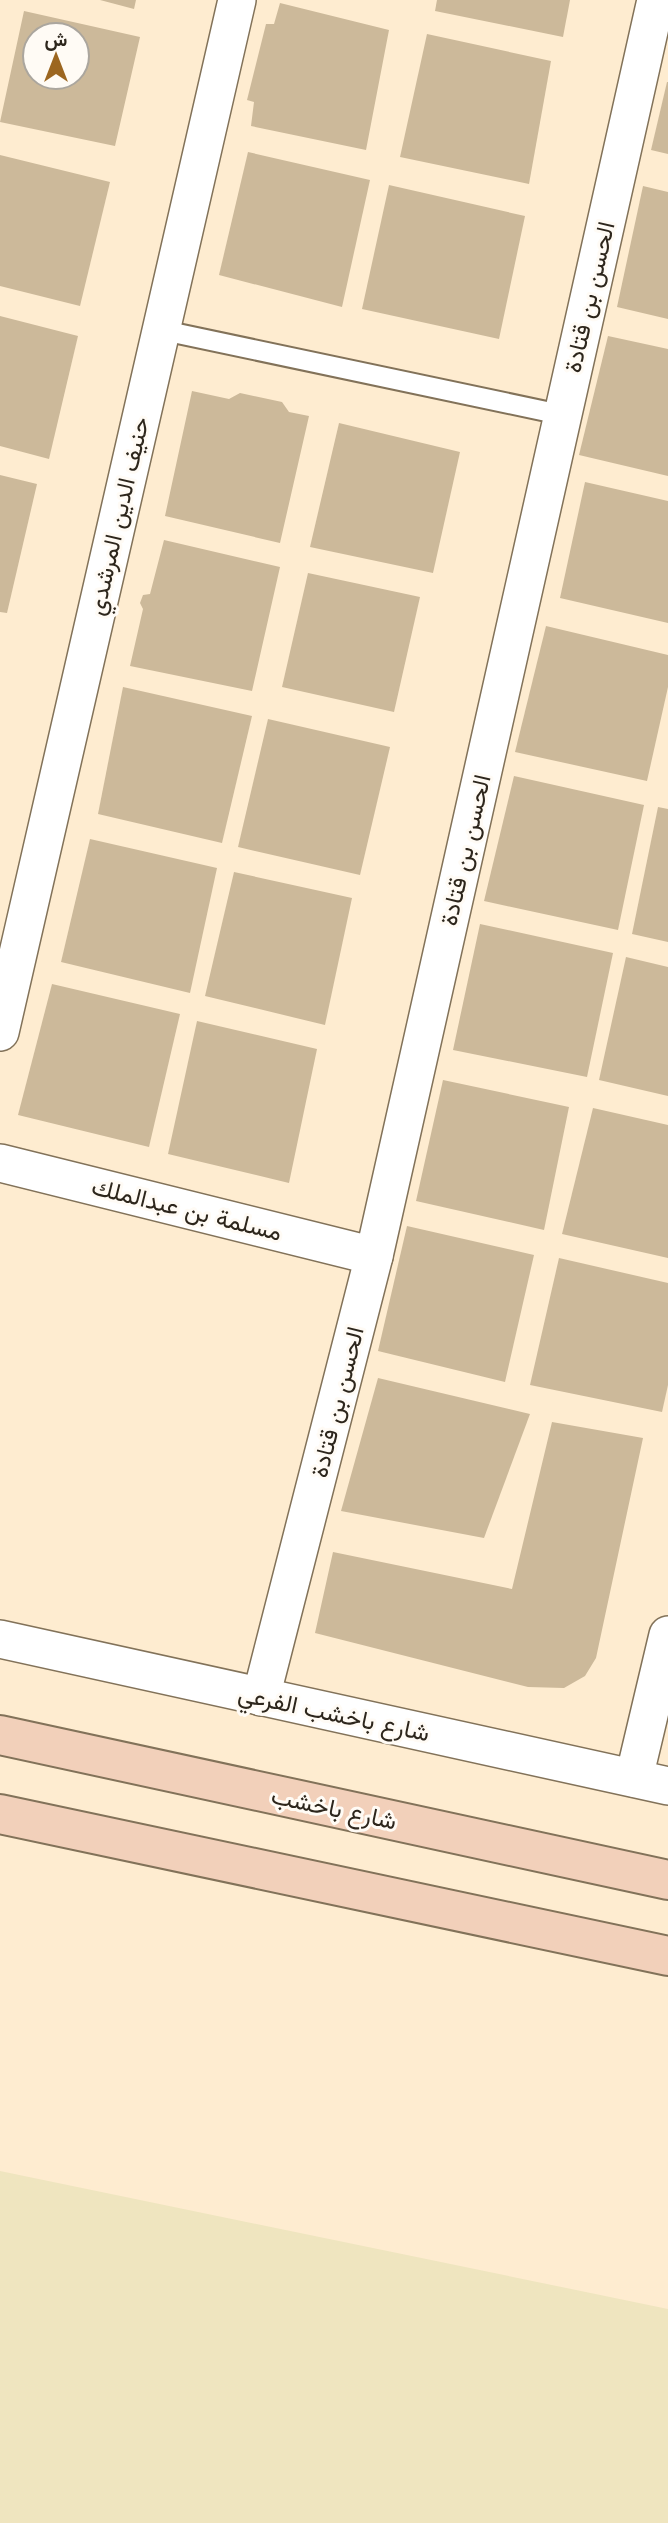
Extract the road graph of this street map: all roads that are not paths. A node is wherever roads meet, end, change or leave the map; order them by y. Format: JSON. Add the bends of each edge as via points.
{"nodes":[{"id":1,"x":237,"y":0,"type":"edge"},
{"id":2,"x":656,"y":0,"type":"edge"},
{"id":3,"x":161,"y":330,"type":"junction"},
{"id":4,"x":563,"y":415,"type":"junction"},
{"id":5,"x":0,"y":1032,"type":"edge"},
{"id":6,"x":0,"y":1163,"type":"edge"},
{"id":7,"x":374,"y":1256,"type":"junction"},
{"id":8,"x":668,"y":1635,"type":"edge"},
{"id":9,"x":0,"y":1640,"type":"edge"},
{"id":10,"x":261,"y":1697,"type":"junction"},
{"id":11,"x":0,"y":1735,"type":"edge"},
{"id":12,"x":651,"y":1782,"type":"edge"},
{"id":13,"x":0,"y":1814,"type":"edge"},
{"id":14,"x":668,"y":1880,"type":"edge"},
{"id":15,"x":668,"y":1956,"type":"edge"}],
"edges":[{"from":1,"to":3,"type":"street","name":"حنيف الدين المرشدي"},
{"from":2,"to":4,"type":"street","name":"الحسن بن قتادة"},
{"from":3,"to":4,"type":"lane"},
{"from":3,"to":5,"type":"street","name":"حنيف الدين المرشدي"},
{"from":4,"to":7,"type":"street","name":"الحسن بن قتادة"},
{"from":6,"to":7,"type":"street","name":"مسلمة بن عبدالملك"},
{"from":7,"to":10,"type":"street","name":"الحسن بن قتادة"},
{"from":8,"to":12,"type":"street"},
{"from":9,"to":10,"type":"street","name":"شارع باخشب الفرعي"},
{"from":10,"to":12,"type":"street","name":"شارع باخشب الفرعي"},
{"from":11,"to":14,"type":"main road","name":"شارع باخشب"},
{"from":13,"to":15,"type":"main road"}]}
